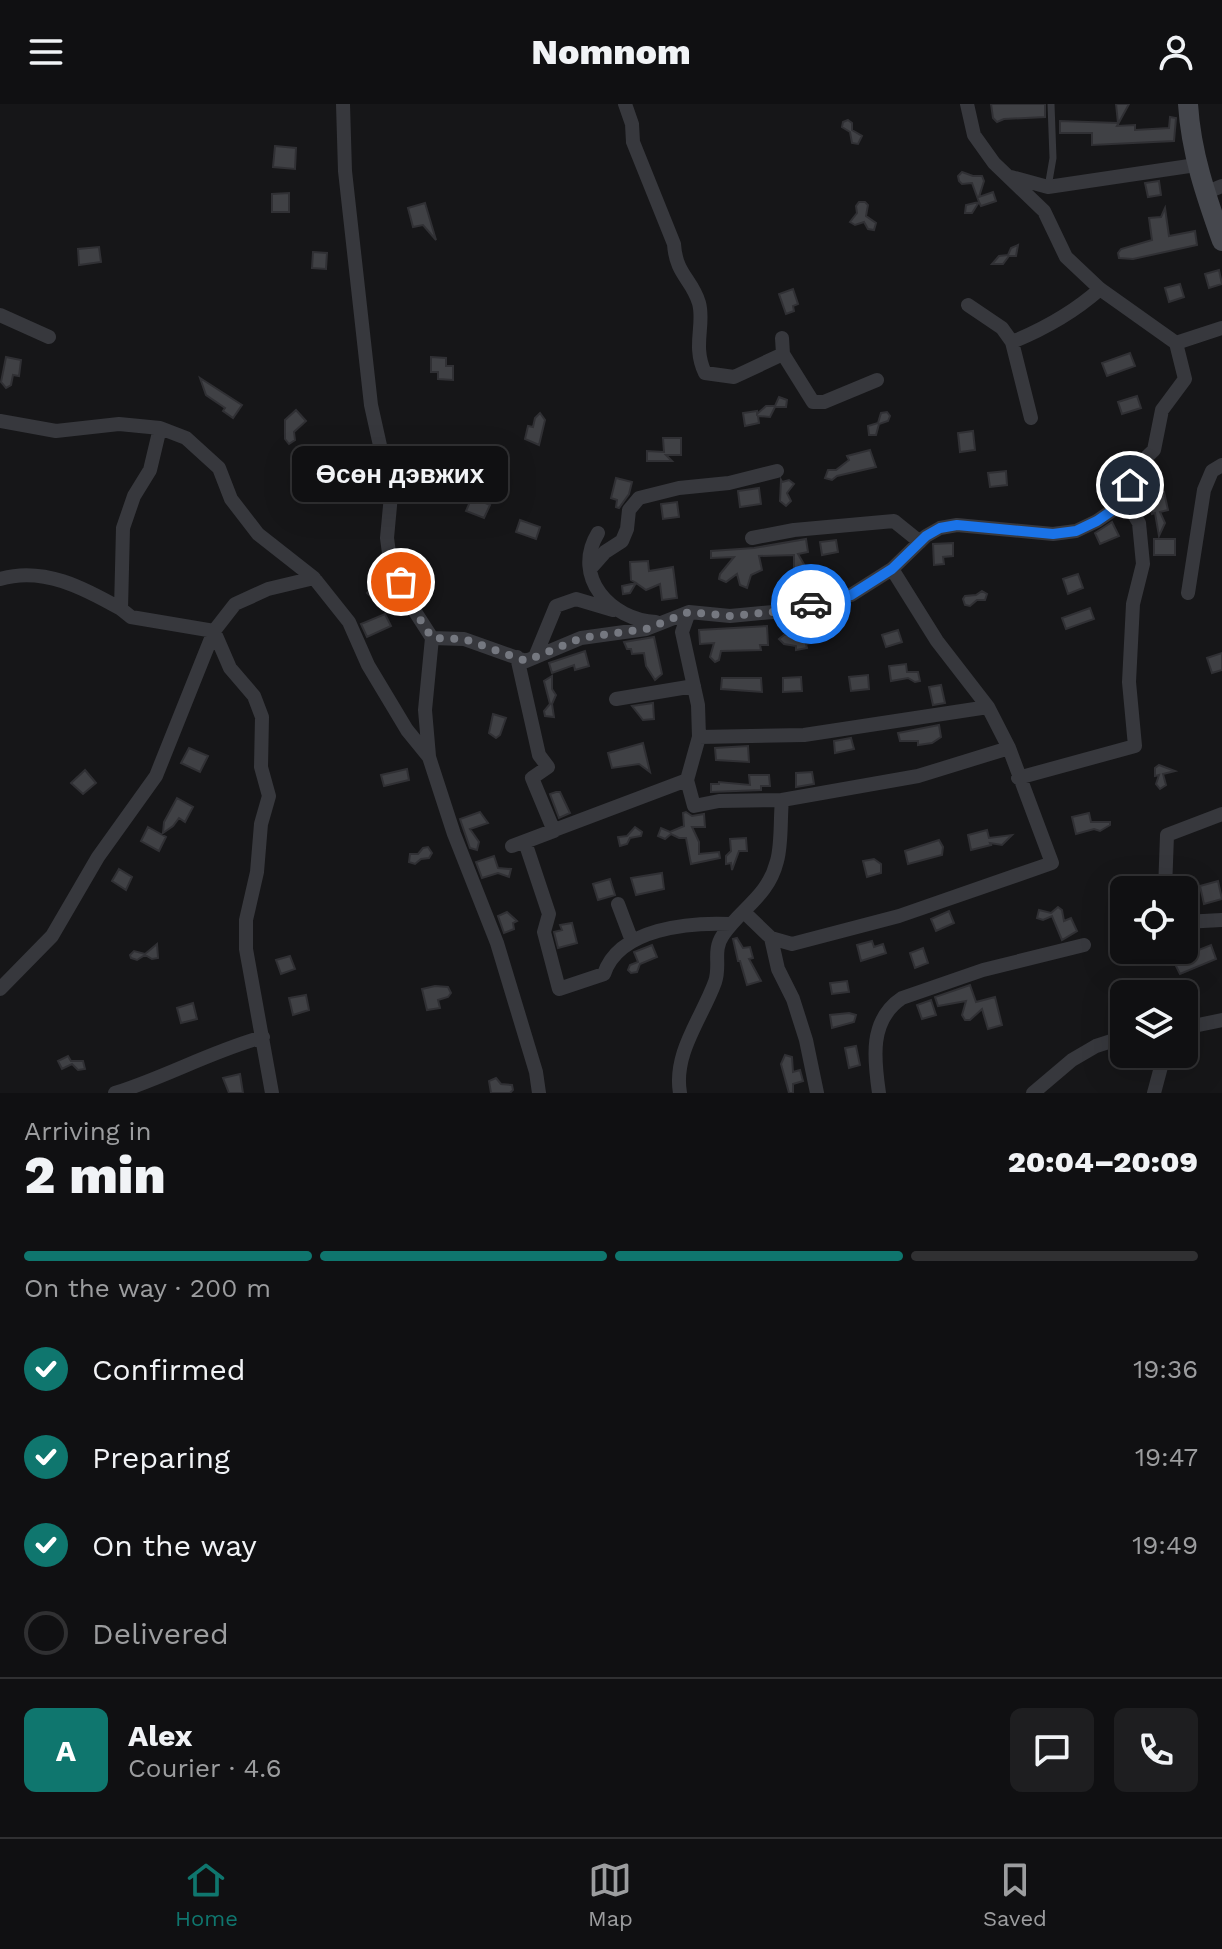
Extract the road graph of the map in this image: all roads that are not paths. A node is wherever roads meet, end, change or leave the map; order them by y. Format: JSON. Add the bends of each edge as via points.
{"nodes":[{"id":1,"x":343,"y":104,"type":"edge"},
{"id":2,"x":625,"y":104,"type":"edge"},
{"id":3,"x":967,"y":104,"type":"edge"},
{"id":4,"x":1051,"y":104,"type":"edge"},
{"id":5,"x":1188,"y":104,"type":"edge"},
{"id":6,"x":1196,"y":165,"type":"junction"},
{"id":7,"x":1007,"y":175,"type":"junction"},
{"id":8,"x":1048,"y":187,"type":"junction"},
{"id":9,"x":1213,"y":190,"type":"edge"},
{"id":10,"x":1222,"y":241,"type":"edge"},
{"id":11,"x":1100,"y":289,"type":"junction"},
{"id":12,"x":968,"y":305,"type":"dead end"},
{"id":13,"x":0,"y":315,"type":"edge"},
{"id":14,"x":1222,"y":328,"type":"edge"},
{"id":15,"x":49,"y":337,"type":"dead end"},
{"id":16,"x":782,"y":338,"type":"dead end"},
{"id":17,"x":1012,"y":342,"type":"junction"},
{"id":18,"x":1176,"y":343,"type":"junction"},
{"id":19,"x":783,"y":354,"type":"junction"},
{"id":20,"x":877,"y":380,"type":"dead end"},
{"id":21,"x":1031,"y":418,"type":"dead end"},
{"id":22,"x":0,"y":421,"type":"edge"},
{"id":23,"x":160,"y":428,"type":"junction"},
{"id":24,"x":1222,"y":465,"type":"edge"},
{"id":25,"x":777,"y":471,"type":"dead end"},
{"id":26,"x":1126,"y":501,"type":"junction"},
{"id":27,"x":598,"y":533,"type":"dead end"},
{"id":28,"x":752,"y":538,"type":"dead end"},
{"id":29,"x":920,"y":542,"type":"junction"},
{"id":30,"x":892,"y":569,"type":"junction"},
{"id":31,"x":590,"y":572,"type":"junction"},
{"id":32,"x":0,"y":578,"type":"edge"},
{"id":33,"x":314,"y":578,"type":"junction"},
{"id":34,"x":1188,"y":593,"type":"dead end"},
{"id":35,"x":567,"y":602,"type":"junction"},
{"id":36,"x":121,"y":609,"type":"junction"},
{"id":37,"x":617,"y":611,"type":"junction"},
{"id":38,"x":689,"y":612,"type":"junction"},
{"id":39,"x":665,"y":622,"type":"junction"},
{"id":40,"x":214,"y":631,"type":"junction"},
{"id":41,"x":432,"y":638,"type":"junction"},
{"id":42,"x":517,"y":657,"type":"junction"},
{"id":43,"x":535,"y":657,"type":"junction"},
{"id":44,"x":694,"y":686,"type":"junction"},
{"id":45,"x":616,"y":699,"type":"dead end"},
{"id":46,"x":988,"y":707,"type":"junction"},
{"id":47,"x":699,"y":737,"type":"junction"},
{"id":48,"x":1009,"y":748,"type":"junction"},
{"id":49,"x":429,"y":757,"type":"junction"},
{"id":50,"x":1018,"y":778,"type":"junction"},
{"id":51,"x":687,"y":780,"type":"junction"},
{"id":52,"x":782,"y":800,"type":"junction"},
{"id":53,"x":1222,"y":814,"type":"edge"},
{"id":54,"x":519,"y":844,"type":"junction"},
{"id":55,"x":1166,"y":876,"type":"edge"},
{"id":56,"x":618,"y":904,"type":"dead end"},
{"id":57,"x":745,"y":913,"type":"junction"},
{"id":58,"x":1222,"y":920,"type":"edge"},
{"id":59,"x":1198,"y":921,"type":"edge"},
{"id":60,"x":731,"y":924,"type":"junction"},
{"id":61,"x":771,"y":938,"type":"junction"},
{"id":62,"x":632,"y":941,"type":"junction"},
{"id":63,"x":1084,"y":945,"type":"dead end"},
{"id":64,"x":0,"y":989,"type":"edge"},
{"id":65,"x":1222,"y":1020,"type":"edge"},
{"id":66,"x":1198,"y":1025,"type":"edge"},
{"id":67,"x":263,"y":1037,"type":"junction"},
{"id":68,"x":1110,"y":1042,"type":"edge"},
{"id":69,"x":1161,"y":1068,"type":"edge"},
{"id":70,"x":115,"y":1093,"type":"edge"},
{"id":71,"x":272,"y":1093,"type":"edge"},
{"id":72,"x":539,"y":1093,"type":"edge"},
{"id":73,"x":680,"y":1093,"type":"edge"},
{"id":74,"x":817,"y":1093,"type":"edge"},
{"id":75,"x":879,"y":1093,"type":"edge"},
{"id":76,"x":1033,"y":1093,"type":"edge"},
{"id":77,"x":1154,"y":1093,"type":"edge"}],
"edges":[{"from":1,"to":41,"type":"street","via":[[345,171],[369,390],[391,495],[389,553]]},
{"from":2,"to":19,"type":"street","via":[[633,142],[674,244],[675,262],[700,304],[698,340],[705,373],[734,377]]},
{"from":3,"to":7,"type":"street","via":[[974,135]]},
{"from":4,"to":8,"type":"lane"},
{"from":5,"to":6,"type":"main road"},
{"from":6,"to":8,"type":"street"},
{"from":6,"to":9,"type":"main road"},
{"from":7,"to":8,"type":"street"},
{"from":7,"to":11,"type":"street","via":[[1044,211],[1066,257]]},
{"from":9,"to":10,"type":"main road"},
{"from":11,"to":17,"type":"street","via":[[1035,334]]},
{"from":11,"to":18,"type":"street"},
{"from":12,"to":17,"type":"street","via":[[1002,328]]},
{"from":13,"to":15,"type":"street"},
{"from":14,"to":18,"type":"street"},
{"from":16,"to":19,"type":"street"},
{"from":17,"to":21,"type":"street"},
{"from":18,"to":26,"type":"street","via":[[1185,379],[1162,410],[1154,450],[1134,469]]},
{"from":19,"to":20,"type":"street","via":[[813,402]]},
{"from":22,"to":23,"type":"street","via":[[56,431],[119,424]]},
{"from":23,"to":33,"type":"street","via":[[186,438],[219,468],[231,499],[258,534]]},
{"from":23,"to":36,"type":"street","via":[[150,470],[123,528]]},
{"from":24,"to":34,"type":"street","via":[[1212,471],[1204,490]]},
{"from":25,"to":31,"type":"street","via":[[639,498],[629,510],[622,541]]},
{"from":26,"to":29,"type":"street","via":[[1076,531],[1053,534],[957,525],[940,528]]},
{"from":26,"to":50,"type":"street","via":[[1139,523],[1143,564],[1133,604],[1129,682],[1135,746]]},
{"from":27,"to":31,"type":"street","via":[[590,550]]},
{"from":28,"to":29,"type":"street","via":[[894,521]]},
{"from":29,"to":30,"type":"street"},
{"from":30,"to":38,"type":"street","via":[[851,595],[783,611],[730,616]]},
{"from":30,"to":46,"type":"street","via":[[937,641]]},
{"from":31,"to":35,"type":"street"},
{"from":31,"to":37,"type":"street"},
{"from":32,"to":36,"type":"street","via":[[40,575],[83,587]]},
{"from":33,"to":40,"type":"street","via":[[235,604]]},
{"from":33,"to":49,"type":"street","via":[[349,622],[368,665]]},
{"from":35,"to":37,"type":"street","via":[[576,599]]},
{"from":35,"to":43,"type":"street","via":[[556,606]]},
{"from":36,"to":40,"type":"street","via":[[131,617]]},
{"from":37,"to":39,"type":"street"},
{"from":38,"to":39,"type":"street"},
{"from":38,"to":44,"type":"street","via":[[682,632]]},
{"from":39,"to":43,"type":"street","via":[[581,638]]},
{"from":40,"to":64,"type":"street","via":[[156,776],[98,857],[52,936]]},
{"from":40,"to":67,"type":"street","via":[[230,668],[254,696],[262,717],[261,767],[269,796],[246,920],[246,949]]},
{"from":41,"to":42,"type":"street","via":[[464,639]]},
{"from":41,"to":49,"type":"street","via":[[425,710]]},
{"from":42,"to":43,"type":"street"},
{"from":42,"to":54,"type":"street","via":[[539,755],[548,767],[532,778],[554,831]]},
{"from":44,"to":45,"type":"street"},
{"from":44,"to":47,"type":"street"},
{"from":46,"to":47,"type":"street","via":[[804,735]]},
{"from":46,"to":48,"type":"street"},
{"from":47,"to":51,"type":"street"},
{"from":48,"to":50,"type":"street"},
{"from":48,"to":52,"type":"street","via":[[918,776]]},
{"from":49,"to":72,"type":"street","via":[[497,943]]},
{"from":50,"to":61,"type":"street","via":[[1052,863],[899,916],[792,944]]},
{"from":51,"to":52,"type":"street","via":[[694,806]]},
{"from":51,"to":54,"type":"street"},
{"from":52,"to":57,"type":"street","via":[[778,861],[764,892]]},
{"from":53,"to":55,"type":"street","via":[[1167,835]]},
{"from":54,"to":62,"type":"street","via":[[549,914],[544,932],[559,989],[604,974],[609,959]]},
{"from":56,"to":62,"type":"street"},
{"from":57,"to":60,"type":"street"},
{"from":57,"to":61,"type":"street"},
{"from":58,"to":59,"type":"street"},
{"from":60,"to":62,"type":"street","via":[[697,922]]},
{"from":60,"to":73,"type":"street","via":[[715,947],[716,980],[686,1046]]},
{"from":61,"to":74,"type":"street","via":[[806,1040]]},
{"from":63,"to":75,"type":"street","via":[[983,970],[891,1005],[874,1054]]},
{"from":65,"to":66,"type":"street"},
{"from":67,"to":70,"type":"street"},
{"from":67,"to":71,"type":"street"},
{"from":68,"to":76,"type":"street","via":[[1072,1060]]},
{"from":69,"to":77,"type":"street"}]}
